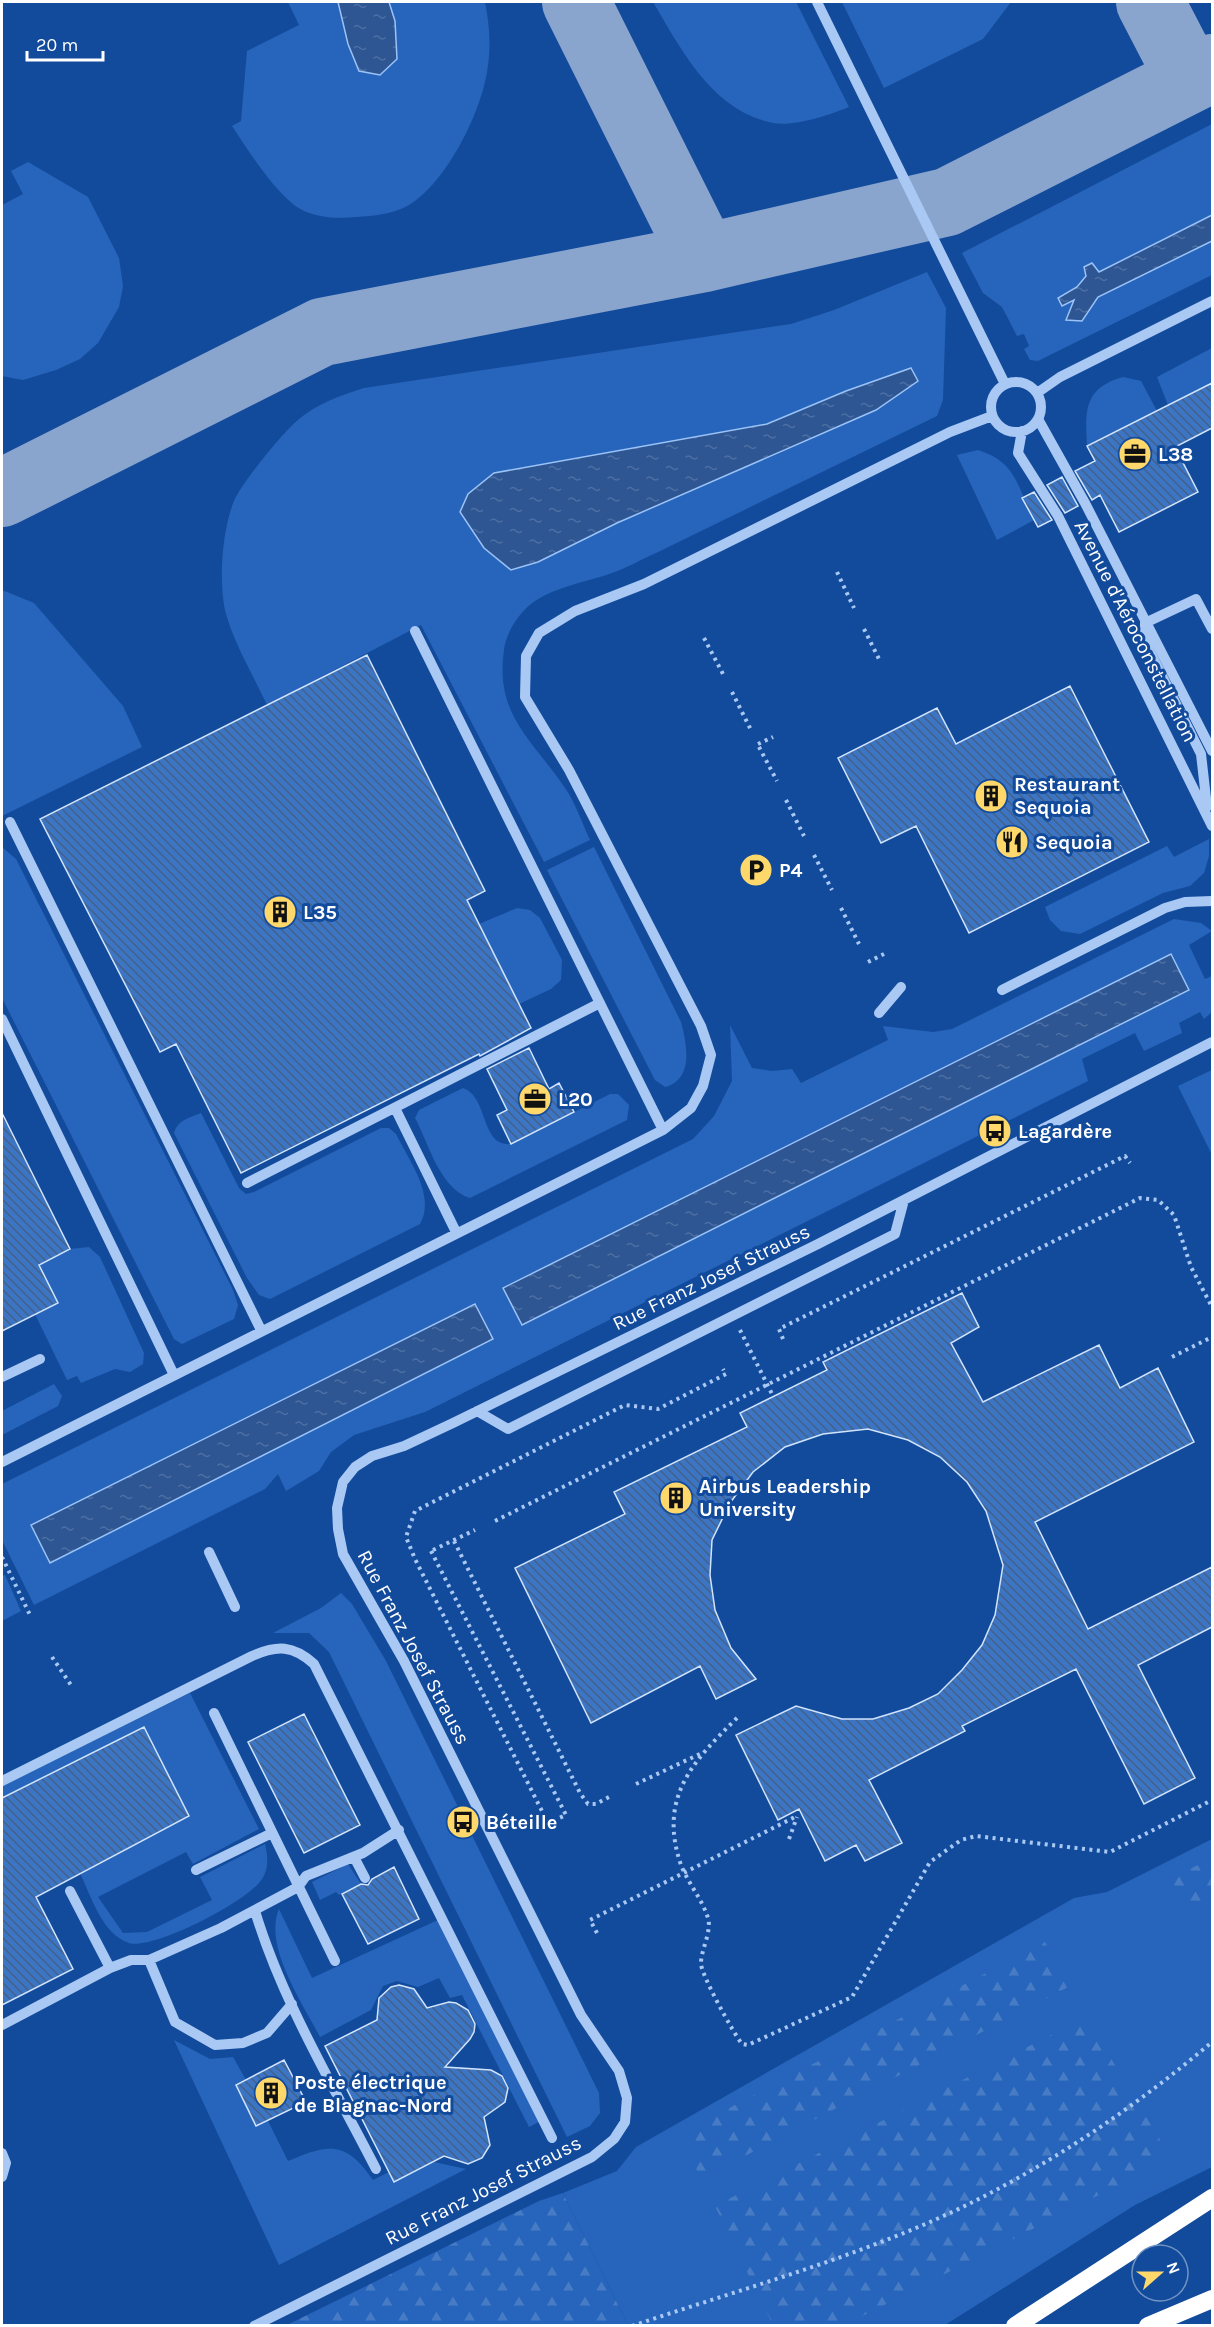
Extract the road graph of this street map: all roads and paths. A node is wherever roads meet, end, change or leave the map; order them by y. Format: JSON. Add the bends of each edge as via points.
{"nodes":[{"id":1,"x":817,"y":2,"type":"edge"},
{"id":2,"x":1212,"y":301,"type":"edge"},
{"id":3,"x":1005,"y":384,"type":"junction"},
{"id":4,"x":1038,"y":393,"type":"junction"},
{"id":5,"x":992,"y":416,"type":"junction"},
{"id":6,"x":1038,"y":419,"type":"junction"},
{"id":7,"x":1022,"y":431,"type":"junction"},
{"id":8,"x":837,"y":572,"type":"dead end"},
{"id":9,"x":854,"y":608,"type":"dead end"},
{"id":10,"x":1145,"y":623,"type":"junction"},
{"id":11,"x":864,"y":629,"type":"dead end"},
{"id":12,"x":1212,"y":629,"type":"edge"},
{"id":13,"x":415,"y":632,"type":"dead end"},
{"id":14,"x":704,"y":638,"type":"dead end"},
{"id":15,"x":880,"y":661,"type":"dead end"},
{"id":16,"x":723,"y":674,"type":"dead end"},
{"id":17,"x":732,"y":692,"type":"dead end"},
{"id":18,"x":751,"y":730,"type":"dead end"},
{"id":19,"x":773,"y":737,"type":"dead end"},
{"id":20,"x":1212,"y":751,"type":"edge"},
{"id":21,"x":777,"y":781,"type":"dead end"},
{"id":22,"x":786,"y":800,"type":"dead end"},
{"id":23,"x":1210,"y":821,"type":"edge"},
{"id":24,"x":10,"y":822,"type":"dead end"},
{"id":25,"x":804,"y":836,"type":"dead end"},
{"id":26,"x":814,"y":855,"type":"dead end"},
{"id":27,"x":832,"y":890,"type":"dead end"},
{"id":28,"x":1212,"y":901,"type":"edge"},
{"id":29,"x":841,"y":908,"type":"dead end"},
{"id":30,"x":859,"y":944,"type":"dead end"},
{"id":31,"x":884,"y":954,"type":"dead end"},
{"id":32,"x":868,"y":962,"type":"dead end"},
{"id":33,"x":901,"y":987,"type":"dead end"},
{"id":34,"x":1002,"y":990,"type":"dead end"},
{"id":35,"x":600,"y":1003,"type":"junction"},
{"id":36,"x":879,"y":1013,"type":"dead end"},
{"id":37,"x":2,"y":1019,"type":"edge"},
{"id":38,"x":1212,"y":1043,"type":"edge"},
{"id":39,"x":395,"y":1108,"type":"junction"},
{"id":40,"x":663,"y":1130,"type":"junction"},
{"id":41,"x":1130,"y":1163,"type":"dead end"},
{"id":42,"x":247,"y":1183,"type":"dead end"},
{"id":43,"x":904,"y":1200,"type":"junction"},
{"id":44,"x":456,"y":1232,"type":"junction"},
{"id":45,"x":1212,"y":1307,"type":"edge"},
{"id":46,"x":733,"y":1315,"type":"junction"},
{"id":47,"x":261,"y":1330,"type":"junction"},
{"id":48,"x":1212,"y":1337,"type":"edge"},
{"id":49,"x":783,"y":1339,"type":"dead end"},
{"id":50,"x":1172,"y":1357,"type":"dead end"},
{"id":51,"x":40,"y":1359,"type":"dead end"},
{"id":52,"x":723,"y":1369,"type":"dead end"},
{"id":53,"x":174,"y":1375,"type":"junction"},
{"id":54,"x":2,"y":1377,"type":"edge"},
{"id":55,"x":767,"y":1384,"type":"junction"},
{"id":56,"x":773,"y":1396,"type":"dead end"},
{"id":57,"x":477,"y":1411,"type":"junction"},
{"id":58,"x":2,"y":1462,"type":"edge"},
{"id":59,"x":495,"y":1521,"type":"dead end"},
{"id":60,"x":475,"y":1530,"type":"dead end"},
{"id":61,"x":454,"y":1541,"type":"junction"},
{"id":62,"x":209,"y":1552,"type":"dead end"},
{"id":63,"x":2,"y":1557,"type":"edge"},
{"id":64,"x":235,"y":1607,"type":"dead end"},
{"id":65,"x":30,"y":1615,"type":"dead end"},
{"id":66,"x":52,"y":1657,"type":"dead end"},
{"id":67,"x":73,"y":1688,"type":"dead end"},
{"id":68,"x":214,"y":1713,"type":"dead end"},
{"id":69,"x":737,"y":1718,"type":"dead end"},
{"id":70,"x":702,"y":1752,"type":"junction"},
{"id":71,"x":2,"y":1780,"type":"edge"},
{"id":72,"x":636,"y":1784,"type":"dead end"},
{"id":73,"x":609,"y":1797,"type":"dead end"},
{"id":74,"x":1212,"y":1800,"type":"edge"},
{"id":75,"x":399,"y":1830,"type":"junction"},
{"id":76,"x":272,"y":1833,"type":"junction"},
{"id":77,"x":789,"y":1839,"type":"dead end"},
{"id":78,"x":354,"y":1857,"type":"junction"},
{"id":79,"x":196,"y":1870,"type":"dead end"},
{"id":80,"x":685,"y":1872,"type":"junction"},
{"id":81,"x":365,"y":1878,"type":"dead end"},
{"id":82,"x":298,"y":1887,"type":"junction"},
{"id":83,"x":70,"y":1891,"type":"dead end"},
{"id":84,"x":255,"y":1911,"type":"junction"},
{"id":85,"x":597,"y":1933,"type":"dead end"},
{"id":86,"x":149,"y":1960,"type":"junction"},
{"id":87,"x":335,"y":1961,"type":"dead end"},
{"id":88,"x":110,"y":1968,"type":"junction"},
{"id":89,"x":292,"y":2004,"type":"junction"},
{"id":90,"x":2,"y":2025,"type":"edge"},
{"id":91,"x":1212,"y":2042,"type":"edge"},
{"id":92,"x":552,"y":2138,"type":"dead end"},
{"id":93,"x":2,"y":2153,"type":"edge"},
{"id":94,"x":376,"y":2169,"type":"dead end"},
{"id":95,"x":2,"y":2177,"type":"edge"},
{"id":96,"x":1212,"y":2198,"type":"edge"},
{"id":97,"x":1212,"y":2299,"type":"edge"},
{"id":98,"x":254,"y":2325,"type":"edge"},
{"id":99,"x":632,"y":2325,"type":"edge"},
{"id":100,"x":1015,"y":2325,"type":"edge"},
{"id":101,"x":1148,"y":2325,"type":"edge"}],
"edges":[{"from":1,"to":3,"type":"street"},
{"from":2,"to":4,"type":"street","via":[[1060,377]]},
{"from":3,"to":4,"type":"street","via":[[1021,382]]},
{"from":3,"to":5,"type":"street","via":[[996,390]]},
{"from":4,"to":6,"type":"street"},
{"from":5,"to":7,"type":"street","via":[[1002,428]]},
{"from":5,"to":40,"type":"street","via":[[950,432],[644,585],[575,611],[539,633],[526,656],[525,697],[568,770],[701,1026],[711,1055],[703,1086],[691,1108]]},
{"from":6,"to":7,"type":"street"},
{"from":6,"to":10,"type":"street","name":"Avenue d'Aéroconstellation"},
{"from":7,"to":23,"type":"street","name":"Avenue d'Aéroconstellation","via":[[1018,453],[1058,516]]},
{"from":8,"to":9,"type":"path"},
{"from":10,"to":12,"type":"street","via":[[1196,599]]},
{"from":10,"to":20,"type":"street","name":"Avenue d'Aéroconstellation"},
{"from":10,"to":23,"type":"street","via":[[1145,642],[1201,754]]},
{"from":11,"to":15,"type":"path"},
{"from":13,"to":35,"type":"street"},
{"from":14,"to":16,"type":"path"},
{"from":17,"to":18,"type":"path"},
{"from":19,"to":21,"type":"path","via":[[759,745]]},
{"from":22,"to":25,"type":"path"},
{"from":24,"to":47,"type":"street"},
{"from":26,"to":27,"type":"path"},
{"from":28,"to":34,"type":"street","via":[[1165,908]]},
{"from":29,"to":30,"type":"path"},
{"from":31,"to":32,"type":"path"},
{"from":33,"to":36,"type":"street"},
{"from":35,"to":39,"type":"street"},
{"from":35,"to":40,"type":"street"},
{"from":37,"to":53,"type":"street"},
{"from":38,"to":43,"type":"street","name":"Rue Franz Josef Strauss"},
{"from":39,"to":42,"type":"street"},
{"from":39,"to":44,"type":"street"},
{"from":40,"to":44,"type":"street"},
{"from":41,"to":49,"type":"path","via":[[1125,1156],[778,1329]]},
{"from":43,"to":46,"type":"street","via":[[895,1234]]},
{"from":43,"to":57,"type":"street","name":"Rue Franz Josef Strauss"},
{"from":44,"to":47,"type":"street"},
{"from":45,"to":55,"type":"path","via":[[1191,1267],[1174,1215],[1158,1200],[1140,1198]]},
{"from":46,"to":55,"type":"path"},
{"from":46,"to":57,"type":"street","via":[[508,1429]]},
{"from":47,"to":53,"type":"street"},
{"from":48,"to":50,"type":"path"},
{"from":51,"to":54,"type":"street"},
{"from":52,"to":61,"type":"path","via":[[726,1374],[658,1409],[625,1405],[415,1511],[406,1537],[415,1559],[548,1823],[566,1815],[432,1550]]},
{"from":53,"to":58,"type":"street"},
{"from":55,"to":56,"type":"path"},
{"from":55,"to":59,"type":"path"},
{"from":57,"to":98,"type":"street","name":"Rue Franz Josef Strauss","via":[[355,1467],[343,1482],[337,1508],[343,1554],[404,1661],[581,2015],[619,2071],[627,2098],[625,2122],[614,2139],[592,2157]]},
{"from":60,"to":61,"type":"path"},
{"from":61,"to":73,"type":"path","via":[[580,1793],[588,1804]]},
{"from":62,"to":64,"type":"street"},
{"from":63,"to":65,"type":"path"},
{"from":66,"to":67,"type":"path"},
{"from":68,"to":76,"type":"street"},
{"from":69,"to":70,"type":"path"},
{"from":70,"to":72,"type":"path"},
{"from":70,"to":80,"type":"path","via":[[673,1808],[677,1850]]},
{"from":71,"to":75,"type":"street","via":[[252,1656],[273,1647],[286,1647],[301,1652],[314,1664]]},
{"from":74,"to":80,"type":"path","via":[[1110,1852],[976,1836],[961,1840],[930,1862],[852,1997],[748,2044],[742,2044],[735,2035],[700,1965],[709,1920]]},
{"from":75,"to":78,"type":"street"},
{"from":75,"to":92,"type":"street"},
{"from":76,"to":79,"type":"street"},
{"from":76,"to":82,"type":"street"},
{"from":77,"to":80,"type":"path","via":[[797,1816]]},
{"from":78,"to":81,"type":"street"},
{"from":78,"to":82,"type":"street","via":[[306,1875]]},
{"from":80,"to":85,"type":"path","via":[[590,1920]]},
{"from":82,"to":84,"type":"street"},
{"from":82,"to":87,"type":"street"},
{"from":83,"to":88,"type":"street"},
{"from":84,"to":86,"type":"street"},
{"from":84,"to":89,"type":"street"},
{"from":86,"to":88,"type":"street","via":[[131,1960]]},
{"from":86,"to":89,"type":"street","via":[[175,2022],[215,2045],[243,2043],[267,2033]]},
{"from":88,"to":90,"type":"street"},
{"from":89,"to":94,"type":"street"},
{"from":91,"to":99,"type":"path","via":[[1169,2079],[1103,2125],[1022,2176],[949,2213],[872,2245]]},
{"from":93,"to":95,"type":"street","via":[[6,2163]]},
{"from":96,"to":100,"type":"highway"},
{"from":97,"to":101,"type":"highway"}]}
